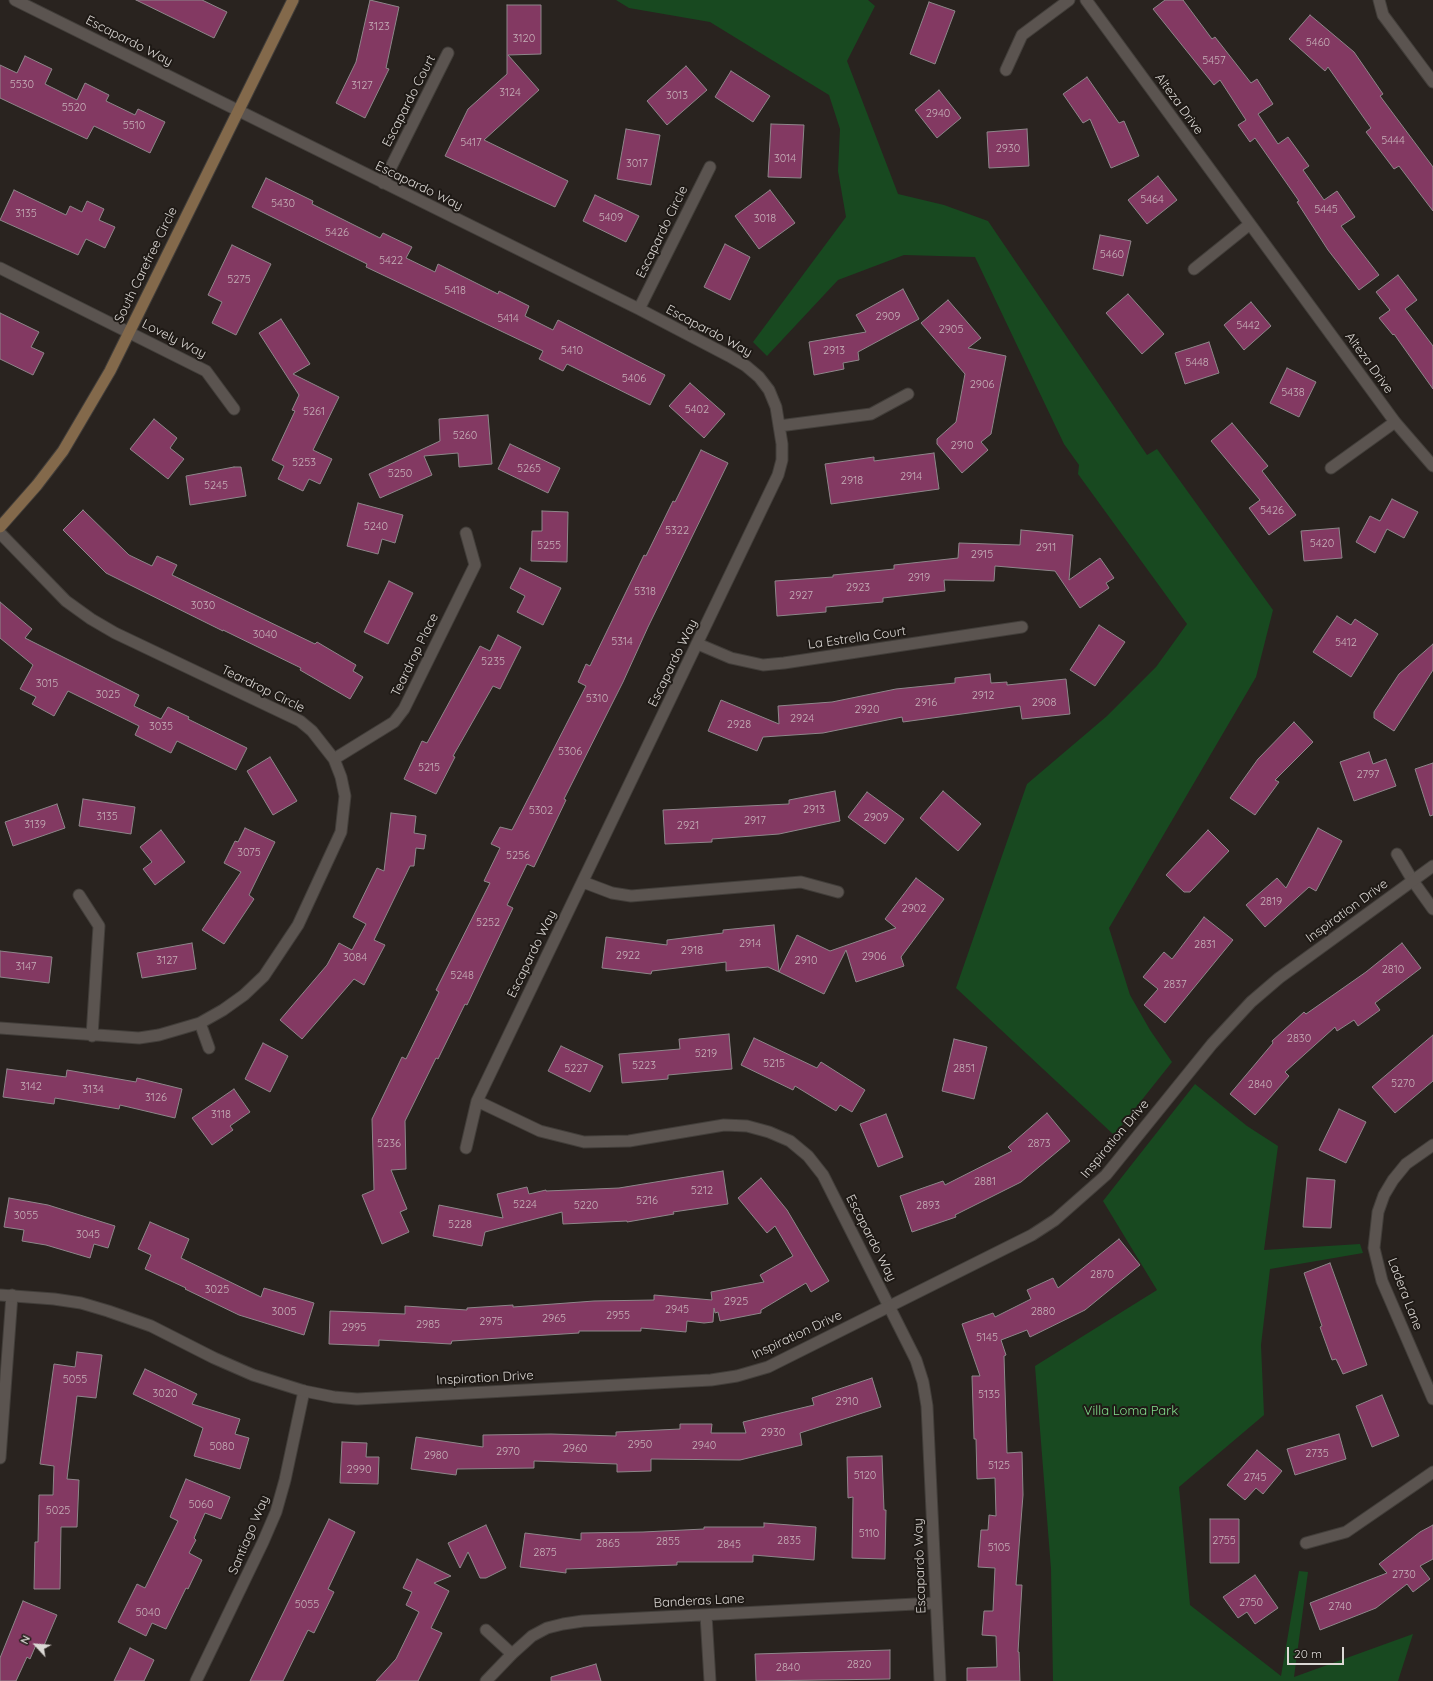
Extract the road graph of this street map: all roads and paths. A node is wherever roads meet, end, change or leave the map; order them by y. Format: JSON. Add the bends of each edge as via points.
{"nodes":[{"id":1,"x":15,"y":0,"type":"edge"},
{"id":2,"x":293,"y":0,"type":"edge"},
{"id":3,"x":1069,"y":0,"type":"edge"},
{"id":4,"x":1086,"y":0,"type":"edge"},
{"id":5,"x":1379,"y":0,"type":"edge"},
{"id":6,"x":448,"y":53,"type":"dead end"},
{"id":7,"x":1006,"y":70,"type":"dead end"},
{"id":8,"x":1433,"y":82,"type":"edge"},
{"id":9,"x":237,"y":111,"type":"junction"},
{"id":10,"x":710,"y":166,"type":"dead end"},
{"id":11,"x":383,"y":184,"type":"junction"},
{"id":12,"x":1250,"y":224,"type":"junction"},
{"id":13,"x":0,"y":268,"type":"edge"},
{"id":14,"x":1194,"y":269,"type":"dead end"},
{"id":15,"x":639,"y":309,"type":"junction"},
{"id":16,"x":130,"y":332,"type":"junction"},
{"id":17,"x":908,"y":394,"type":"dead end"},
{"id":18,"x":234,"y":409,"type":"dead end"},
{"id":19,"x":1395,"y":422,"type":"junction"},
{"id":20,"x":779,"y":426,"type":"junction"},
{"id":21,"x":1433,"y":466,"type":"edge"},
{"id":22,"x":1331,"y":468,"type":"dead end"},
{"id":23,"x":0,"y":527,"type":"edge"},
{"id":24,"x":0,"y":533,"type":"edge"},
{"id":25,"x":466,"y":533,"type":"dead end"},
{"id":26,"x":1022,"y":627,"type":"dead end"},
{"id":27,"x":698,"y":644,"type":"junction"},
{"id":28,"x":334,"y":759,"type":"junction"},
{"id":29,"x":1397,"y":854,"type":"dead end"},
{"id":30,"x":1433,"y":866,"type":"edge"},
{"id":31,"x":1413,"y":881,"type":"junction"},
{"id":32,"x":583,"y":882,"type":"junction"},
{"id":33,"x":838,"y":892,"type":"dead end"},
{"id":34,"x":79,"y":895,"type":"dead end"},
{"id":35,"x":1433,"y":909,"type":"edge"},
{"id":36,"x":200,"y":1023,"type":"junction"},
{"id":37,"x":0,"y":1028,"type":"edge"},
{"id":38,"x":92,"y":1036,"type":"junction"},
{"id":39,"x":210,"y":1048,"type":"dead end"},
{"id":40,"x":477,"y":1101,"type":"junction"},
{"id":41,"x":1433,"y":1145,"type":"edge"},
{"id":42,"x":466,"y":1148,"type":"dead end"},
{"id":43,"x":0,"y":1294,"type":"edge"},
{"id":44,"x":12,"y":1296,"type":"junction"},
{"id":45,"x":890,"y":1306,"type":"junction"},
{"id":46,"x":304,"y":1391,"type":"junction"},
{"id":47,"x":1433,"y":1399,"type":"edge"},
{"id":48,"x":0,"y":1458,"type":"edge"},
{"id":49,"x":1433,"y":1472,"type":"edge"},
{"id":50,"x":1306,"y":1542,"type":"dead end"},
{"id":51,"x":935,"y":1603,"type":"junction"},
{"id":52,"x":706,"y":1615,"type":"junction"},
{"id":53,"x":486,"y":1630,"type":"dead end"},
{"id":54,"x":512,"y":1654,"type":"junction"},
{"id":55,"x":196,"y":1681,"type":"edge"},
{"id":56,"x":486,"y":1681,"type":"edge"},
{"id":57,"x":710,"y":1681,"type":"edge"},
{"id":58,"x":940,"y":1681,"type":"edge"}],
"edges":[{"from":1,"to":9,"type":"street","name":"Escapardo Way"},
{"from":2,"to":9,"type":"main road","name":"South Carefree Circle"},
{"from":3,"to":7,"type":"street","via":[[1022,35]]},
{"from":4,"to":12,"type":"street","name":"Alteza Drive"},
{"from":5,"to":8,"type":"street","via":[[1383,15]]},
{"from":6,"to":11,"type":"street","name":"Escapardo Court"},
{"from":9,"to":11,"type":"street","name":"Escapardo Way"},
{"from":9,"to":16,"type":"main road","name":"South Carefree Circle"},
{"from":10,"to":15,"type":"street","name":"Escapardo Circle"},
{"from":11,"to":15,"type":"street","name":"Escapardo Way"},
{"from":12,"to":14,"type":"street"},
{"from":12,"to":19,"type":"street","name":"Alteza Drive"},
{"from":13,"to":16,"type":"street","name":"Lovely Way"},
{"from":15,"to":20,"type":"street","name":"Escapardo Way","via":[[746,366],[769,390],[776,407]]},
{"from":16,"to":18,"type":"street","name":"Lovely Way","via":[[206,371]]},
{"from":16,"to":23,"type":"main road","name":"South Carefree Circle","via":[[63,451]]},
{"from":17,"to":20,"type":"street","via":[[871,414]]},
{"from":19,"to":21,"type":"street","name":"Alteza Drive"},
{"from":19,"to":22,"type":"street"},
{"from":20,"to":27,"type":"street","name":"Escapardo Way","via":[[782,460],[778,475]]},
{"from":24,"to":28,"type":"street","name":"Teardrop Circle","via":[[66,601],[91,619],[300,722],[312,731]]},
{"from":25,"to":28,"type":"street","name":"Teardrop Place","via":[[475,565],[404,709],[394,722]]},
{"from":26,"to":27,"type":"street","name":"La Estrella Court","via":[[762,665],[731,658]]},
{"from":27,"to":32,"type":"street","name":"Escapardo Way"},
{"from":28,"to":36,"type":"street","name":"Teardrop Circle","via":[[345,796],[341,832],[298,925],[264,976],[244,995]]},
{"from":29,"to":31,"type":"street"},
{"from":30,"to":31,"type":"street","name":"Inspiration Drive"},
{"from":31,"to":35,"type":"street"},
{"from":31,"to":45,"type":"street","name":"Inspiration Drive","via":[[1278,978],[1250,1002],[1212,1044],[1106,1175],[1055,1220],[1032,1235]]},
{"from":32,"to":33,"type":"street","via":[[612,893],[631,896],[801,882]]},
{"from":32,"to":40,"type":"street","name":"Escapardo Way"},
{"from":34,"to":38,"type":"street","via":[[100,926]]},
{"from":36,"to":38,"type":"street","name":"Teardrop Circle","via":[[139,1038]]},
{"from":36,"to":39,"type":"street"},
{"from":37,"to":38,"type":"street","name":"Teardrop Circle"},
{"from":40,"to":42,"type":"street","name":"Escapardo Way"},
{"from":40,"to":45,"type":"street","name":"Escapardo Way","via":[[540,1131],[584,1142],[629,1141],[724,1124],[747,1126],[790,1141],[808,1156],[823,1175]]},
{"from":41,"to":47,"type":"street","name":"Ladera Lane","via":[[1406,1164],[1387,1190],[1378,1212],[1374,1248],[1382,1280]]},
{"from":43,"to":44,"type":"street","name":"Inspiration Drive"},
{"from":44,"to":46,"type":"street","name":"Inspiration Drive","via":[[81,1303],[133,1319],[253,1375]]},
{"from":44,"to":48,"type":"street"},
{"from":45,"to":46,"type":"street","name":"Inspiration Drive","via":[[768,1367],[711,1380],[358,1399]]},
{"from":45,"to":51,"type":"street","name":"Escapardo Way","via":[[916,1360],[927,1406]]},
{"from":46,"to":55,"type":"street","name":"Santiago Way","via":[[276,1512]]},
{"from":49,"to":50,"type":"street","via":[[1346,1532]]},
{"from":51,"to":52,"type":"street","name":"Banderas Lane"},
{"from":51,"to":58,"type":"street","name":"Escapardo Way"},
{"from":52,"to":54,"type":"street","name":"Banderas Lane","via":[[563,1624],[547,1628],[532,1636]]},
{"from":52,"to":57,"type":"street"},
{"from":53,"to":54,"type":"street"},
{"from":54,"to":56,"type":"street","name":"Banderas Lane"}]}
